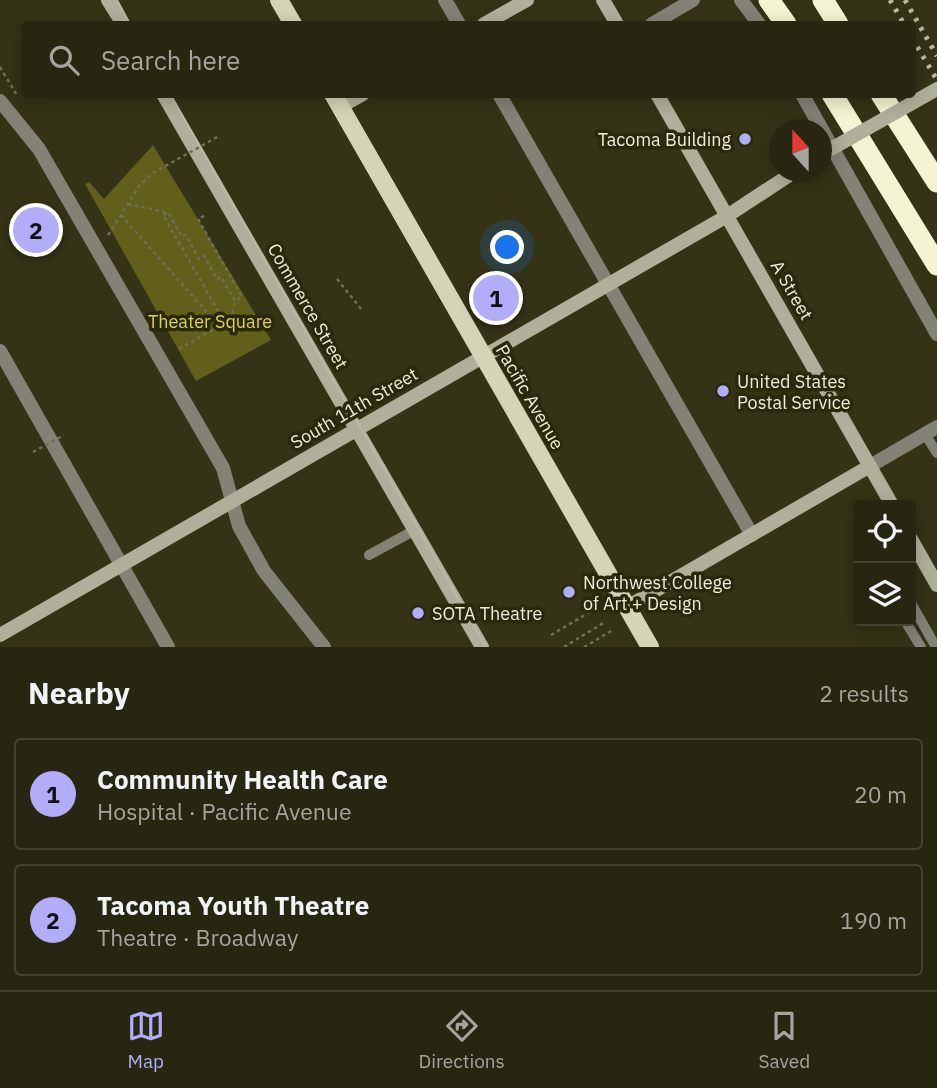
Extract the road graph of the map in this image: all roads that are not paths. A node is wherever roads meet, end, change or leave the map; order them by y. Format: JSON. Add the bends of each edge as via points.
{"nodes":[{"id":1,"x":108,"y":0,"type":"edge"},
{"id":2,"x":279,"y":0,"type":"edge"},
{"id":3,"x":445,"y":0,"type":"edge"},
{"id":4,"x":603,"y":0,"type":"edge"},
{"id":5,"x":693,"y":0,"type":"edge"},
{"id":6,"x":741,"y":0,"type":"edge"},
{"id":7,"x":769,"y":0,"type":"edge"},
{"id":8,"x":780,"y":0,"type":"edge"},
{"id":9,"x":823,"y":0,"type":"edge"},
{"id":10,"x":522,"y":1,"type":"edge"},
{"id":11,"x":121,"y":21,"type":"edge"},
{"id":12,"x":291,"y":21,"type":"edge"},
{"id":13,"x":457,"y":21,"type":"edge"},
{"id":14,"x":489,"y":21,"type":"edge"},
{"id":15,"x":615,"y":21,"type":"edge"},
{"id":16,"x":657,"y":21,"type":"edge"},
{"id":17,"x":757,"y":21,"type":"edge"},
{"id":18,"x":784,"y":21,"type":"edge"},
{"id":19,"x":792,"y":21,"type":"edge"},
{"id":20,"x":836,"y":21,"type":"edge"},
{"id":21,"x":937,"y":89,"type":"edge"},
{"id":22,"x":165,"y":98,"type":"edge"},
{"id":23,"x":501,"y":98,"type":"edge"},
{"id":24,"x":659,"y":98,"type":"edge"},
{"id":25,"x":804,"y":98,"type":"edge"},
{"id":26,"x":834,"y":98,"type":"edge"},
{"id":27,"x":884,"y":98,"type":"edge"},
{"id":28,"x":0,"y":101,"type":"edge"},
{"id":29,"x":337,"y":101,"type":"edge"},
{"id":30,"x":832,"y":148,"type":"edge"},
{"id":31,"x":779,"y":182,"type":"edge"},
{"id":32,"x":937,"y":182,"type":"edge"},
{"id":33,"x":727,"y":216,"type":"junction"},
{"id":34,"x":937,"y":265,"type":"edge"},
{"id":35,"x":608,"y":284,"type":"junction"},
{"id":36,"x":937,"y":334,"type":"edge"},
{"id":37,"x":0,"y":351,"type":"edge"},
{"id":38,"x":483,"y":356,"type":"junction"},
{"id":39,"x":356,"y":429,"type":"junction"},
{"id":40,"x":931,"y":431,"type":"edge"},
{"id":41,"x":937,"y":453,"type":"edge"},
{"id":42,"x":870,"y":466,"type":"junction"},
{"id":43,"x":234,"y":500,"type":"junction"},
{"id":44,"x":889,"y":500,"type":"edge"},
{"id":45,"x":415,"y":530,"type":"junction"},
{"id":46,"x":752,"y":535,"type":"junction"},
{"id":47,"x":916,"y":551,"type":"edge"},
{"id":48,"x":369,"y":555,"type":"dead end"},
{"id":49,"x":122,"y":566,"type":"junction"},
{"id":50,"x":937,"y":585,"type":"edge"},
{"id":51,"x":627,"y":607,"type":"junction"},
{"id":52,"x":916,"y":612,"type":"edge"},
{"id":53,"x":908,"y":626,"type":"edge"},
{"id":54,"x":1,"y":632,"type":"edge"},
{"id":55,"x":10,"y":647,"type":"edge"},
{"id":56,"x":168,"y":647,"type":"edge"},
{"id":57,"x":324,"y":647,"type":"edge"},
{"id":58,"x":482,"y":647,"type":"edge"},
{"id":59,"x":650,"y":647,"type":"edge"},
{"id":60,"x":920,"y":647,"type":"edge"},
{"id":61,"x":936,"y":647,"type":"edge"}],
"edges":[{"from":1,"to":11,"type":"main road"},
{"from":2,"to":12,"type":"main road"},
{"from":3,"to":13,"type":"street"},
{"from":4,"to":15,"type":"main road"},
{"from":5,"to":16,"type":"street"},
{"from":6,"to":17,"type":"street"},
{"from":7,"to":18,"type":"highway"},
{"from":8,"to":19,"type":"highway"},
{"from":9,"to":20,"type":"highway"},
{"from":10,"to":14,"type":"main road"},
{"from":21,"to":30,"type":"main road","bridge":true},
{"from":22,"to":39,"type":"main road","name":"Commerce Street"},
{"from":23,"to":35,"type":"street"},
{"from":24,"to":33,"type":"main road","name":"A Street"},
{"from":25,"to":36,"type":"street"},
{"from":26,"to":34,"type":"highway"},
{"from":27,"to":32,"type":"highway"},
{"from":28,"to":43,"type":"street","via":[[57,179],[223,468]]},
{"from":29,"to":38,"type":"main road","name":"Pacific Avenue"},
{"from":31,"to":33,"type":"main road","name":"South 11th Street"},
{"from":33,"to":35,"type":"main road","name":"South 11th Street"},
{"from":33,"to":42,"type":"main road","name":"A Street"},
{"from":35,"to":38,"type":"main road","name":"South 11th Street"},
{"from":35,"to":46,"type":"street"},
{"from":37,"to":49,"type":"street"},
{"from":38,"to":39,"type":"main road","name":"South 11th Street"},
{"from":38,"to":51,"type":"main road","name":"Pacific Avenue"},
{"from":39,"to":43,"type":"main road","name":"South 11th Street"},
{"from":39,"to":45,"type":"main road","name":"Commerce Street"},
{"from":40,"to":41,"type":"lane"},
{"from":40,"to":42,"type":"street"},
{"from":42,"to":44,"type":"main road","name":"A Street"},
{"from":42,"to":46,"type":"main road"},
{"from":43,"to":49,"type":"main road","name":"South 11th Street"},
{"from":43,"to":57,"type":"street","via":[[239,526],[264,571]]},
{"from":45,"to":48,"type":"lane"},
{"from":45,"to":58,"type":"main road","name":"Commerce Street"},
{"from":46,"to":51,"type":"main road"},
{"from":47,"to":50,"type":"main road"},
{"from":49,"to":54,"type":"main road","name":"South 11th Street"},
{"from":49,"to":56,"type":"street"},
{"from":51,"to":59,"type":"main road","name":"Pacific Avenue"},
{"from":52,"to":61,"type":"lane"},
{"from":53,"to":60,"type":"lane"},
{"from":54,"to":55,"type":"main road"}]}
